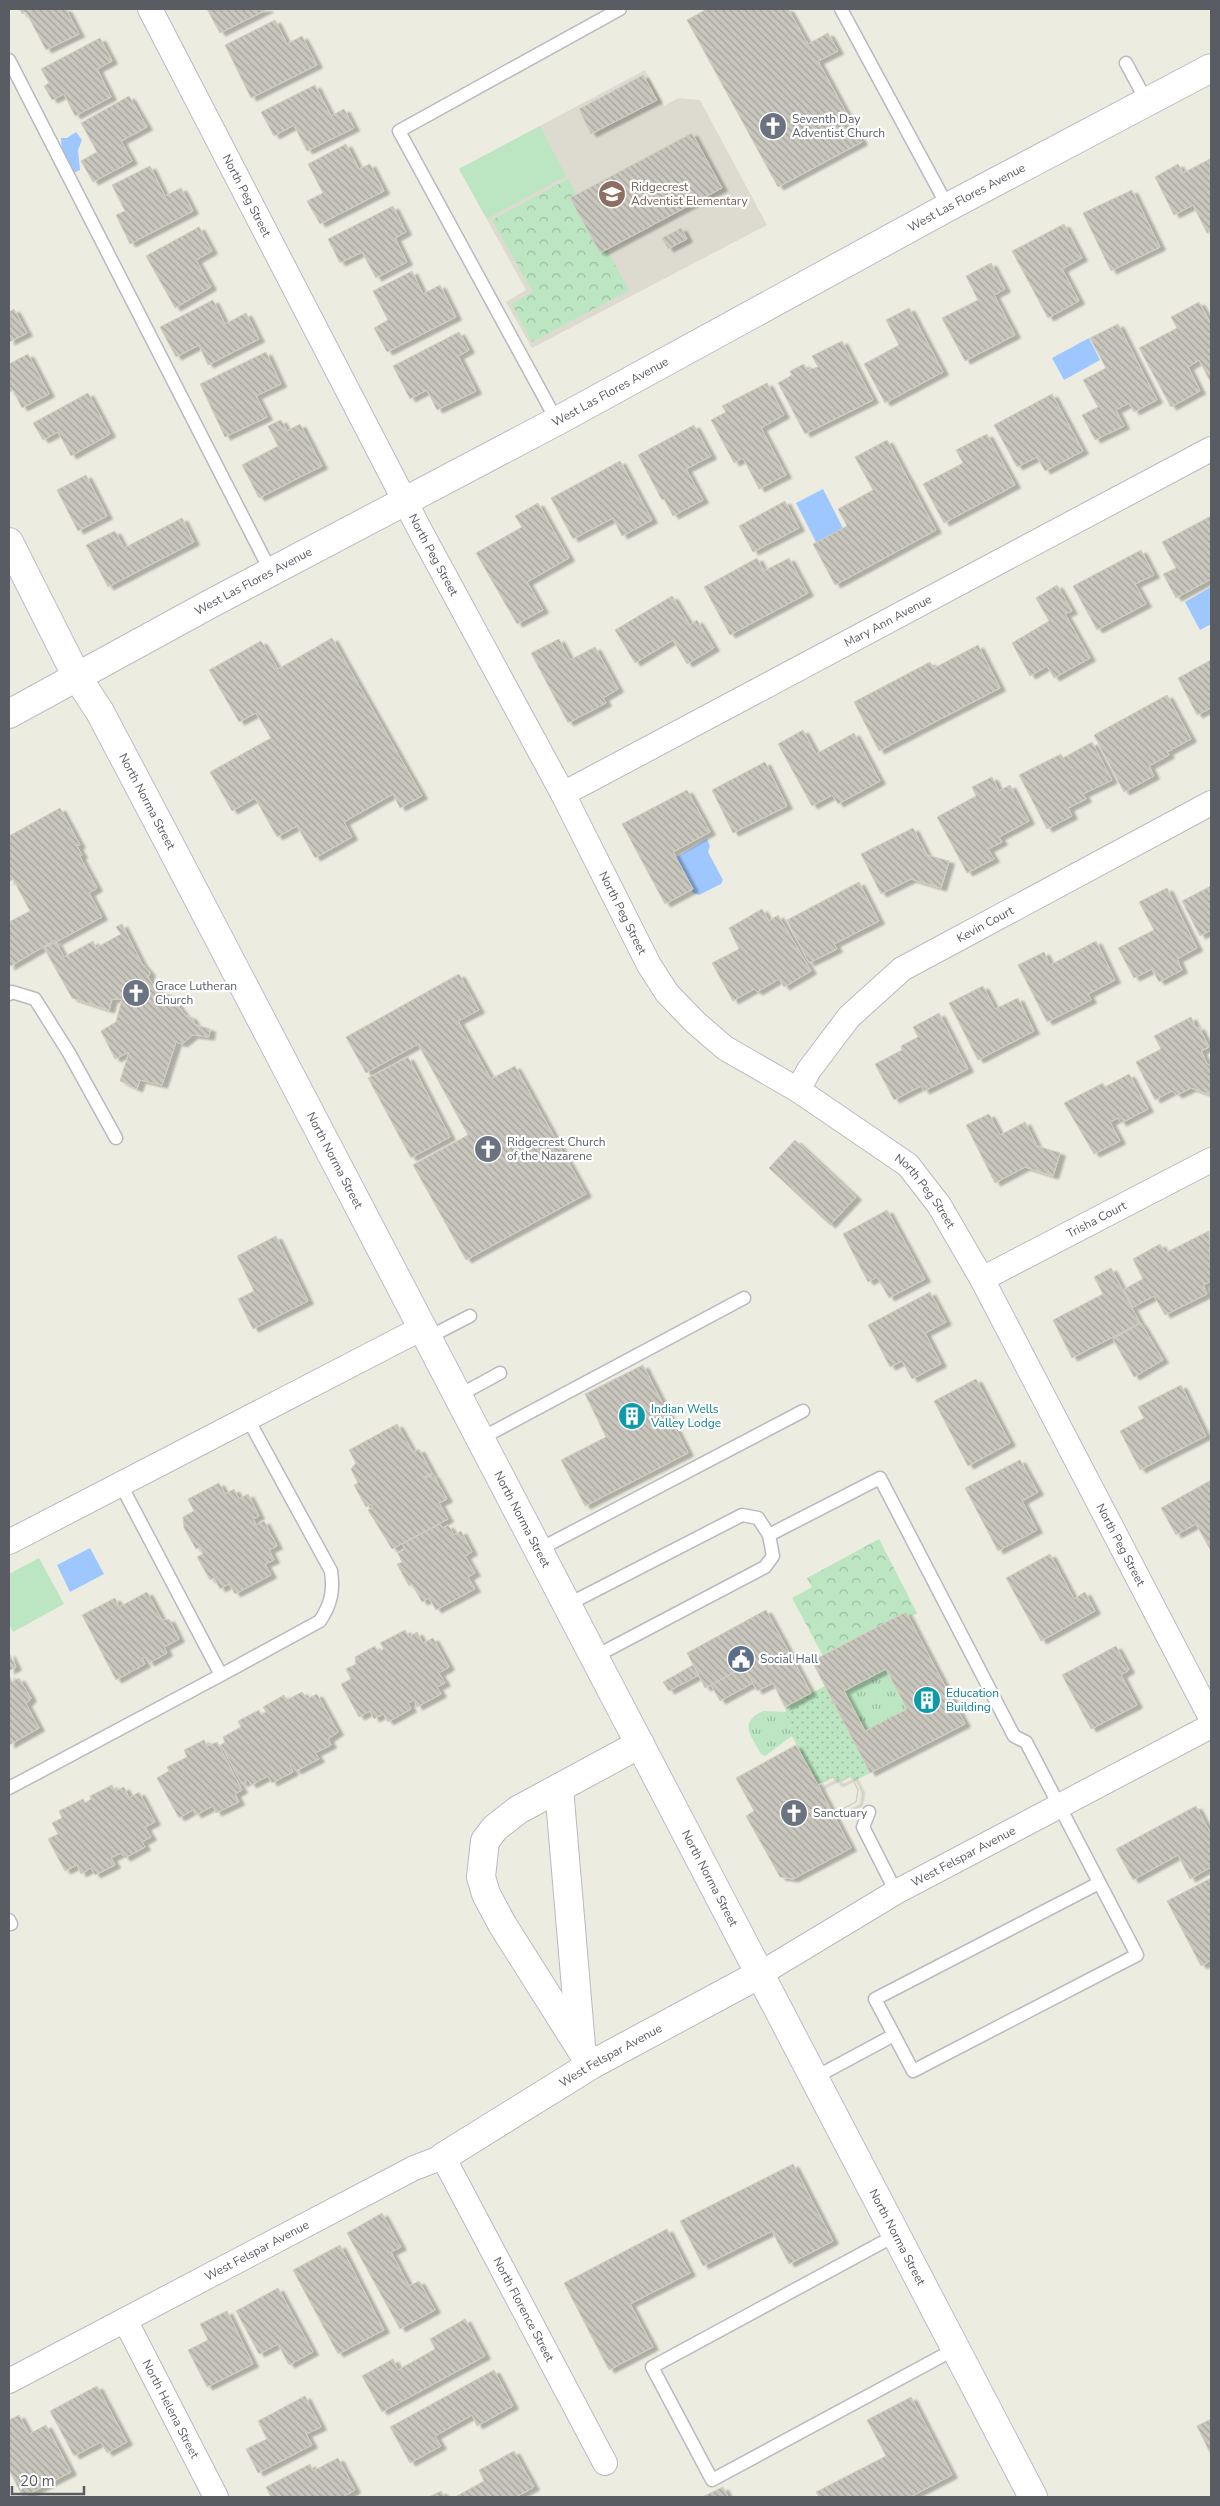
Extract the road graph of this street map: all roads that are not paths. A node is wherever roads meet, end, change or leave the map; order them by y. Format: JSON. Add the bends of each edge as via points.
{"nodes":[{"id":1,"x":150,"y":9,"type":"edge"},
{"id":2,"x":620,"y":9,"type":"edge"},
{"id":3,"x":841,"y":9,"type":"edge"},
{"id":4,"x":9,"y":60,"type":"edge"},
{"id":5,"x":1126,"y":63,"type":"dead end"},
{"id":6,"x":1211,"y":68,"type":"edge"},
{"id":7,"x":1147,"y":102,"type":"junction"},
{"id":8,"x":948,"y":207,"type":"junction"},
{"id":9,"x":556,"y":421,"type":"junction"},
{"id":10,"x":1211,"y":450,"type":"edge"},
{"id":11,"x":405,"y":501,"type":"junction"},
{"id":12,"x":9,"y":542,"type":"edge"},
{"id":13,"x":271,"y":572,"type":"junction"},
{"id":14,"x":77,"y":677,"type":"junction"},
{"id":15,"x":9,"y":714,"type":"edge"},
{"id":16,"x":563,"y":794,"type":"junction"},
{"id":17,"x":1211,"y":803,"type":"edge"},
{"id":18,"x":9,"y":994,"type":"edge"},
{"id":19,"x":798,"y":1090,"type":"junction"},
{"id":20,"x":116,"y":1138,"type":"dead end"},
{"id":21,"x":1211,"y":1160,"type":"edge"},
{"id":22,"x":982,"y":1279,"type":"junction"},
{"id":23,"x":744,"y":1298,"type":"dead end"},
{"id":24,"x":470,"y":1316,"type":"dead end"},
{"id":25,"x":425,"y":1333,"type":"junction"},
{"id":26,"x":500,"y":1373,"type":"dead end"},
{"id":27,"x":458,"y":1396,"type":"junction"},
{"id":28,"x":803,"y":1411,"type":"dead end"},
{"id":29,"x":248,"y":1419,"type":"junction"},
{"id":30,"x":480,"y":1439,"type":"junction"},
{"id":31,"x":121,"y":1485,"type":"junction"},
{"id":32,"x":769,"y":1535,"type":"junction"},
{"id":33,"x":9,"y":1542,"type":"edge"},
{"id":34,"x":538,"y":1550,"type":"junction"},
{"id":35,"x":567,"y":1605,"type":"junction"},
{"id":36,"x":594,"y":1657,"type":"junction"},
{"id":37,"x":221,"y":1676,"type":"junction"},
{"id":38,"x":1211,"y":1718,"type":"edge"},
{"id":39,"x":1211,"y":1726,"type":"edge"},
{"id":40,"x":640,"y":1744,"type":"junction"},
{"id":41,"x":9,"y":1788,"type":"edge"},
{"id":42,"x":559,"y":1788,"type":"junction"},
{"id":43,"x":1059,"y":1806,"type":"junction"},
{"id":44,"x":869,"y":1812,"type":"dead end"},
{"id":45,"x":1099,"y":1882,"type":"junction"},
{"id":46,"x":896,"y":1892,"type":"junction"},
{"id":47,"x":760,"y":1974,"type":"junction"},
{"id":48,"x":894,"y":2036,"type":"junction"},
{"id":49,"x":586,"y":2059,"type":"junction"},
{"id":50,"x":814,"y":2078,"type":"junction"},
{"id":51,"x":443,"y":2157,"type":"junction"},
{"id":52,"x":896,"y":2235,"type":"junction"},
{"id":53,"x":125,"y":2320,"type":"junction"},
{"id":54,"x":955,"y":2349,"type":"junction"},
{"id":55,"x":9,"y":2381,"type":"edge"},
{"id":56,"x":605,"y":2463,"type":"dead end"},
{"id":57,"x":216,"y":2497,"type":"edge"},
{"id":58,"x":1033,"y":2497,"type":"edge"}],
"edges":[{"from":1,"to":11,"type":"street","name":"North Peg Street"},
{"from":2,"to":9,"type":"lane","via":[[399,131]]},
{"from":3,"to":8,"type":"lane"},
{"from":4,"to":13,"type":"lane"},
{"from":5,"to":7,"type":"lane"},
{"from":6,"to":7,"type":"main road","name":"West Las Flores Avenue"},
{"from":7,"to":8,"type":"main road","name":"West Las Flores Avenue"},
{"from":8,"to":9,"type":"main road","name":"West Las Flores Avenue"},
{"from":9,"to":11,"type":"main road","name":"West Las Flores Avenue"},
{"from":10,"to":16,"type":"street","name":"Mary Ann Avenue"},
{"from":11,"to":13,"type":"main road","name":"West Las Flores Avenue"},
{"from":11,"to":16,"type":"street","name":"North Peg Street"},
{"from":12,"to":14,"type":"main road","name":"North Norma Street"},
{"from":13,"to":14,"type":"main road","name":"West Las Flores Avenue"},
{"from":14,"to":15,"type":"main road","name":"West Las Flores Avenue"},
{"from":14,"to":25,"type":"main road","name":"North Norma Street","via":[[100,712]]},
{"from":16,"to":19,"type":"street","name":"North Peg Street","via":[[629,929],[667,993],[725,1048]]},
{"from":17,"to":19,"type":"street","name":"Kevin Court","via":[[902,969],[849,1017],[808,1070]]},
{"from":18,"to":20,"type":"lane","via":[[12,992],[34,999],[69,1053]]},
{"from":19,"to":22,"type":"street","name":"North Peg Street","via":[[908,1165],[939,1206]]},
{"from":21,"to":22,"type":"street","name":"Trisha Court"},
{"from":22,"to":38,"type":"street","name":"North Peg Street"},
{"from":23,"to":30,"type":"lane"},
{"from":24,"to":25,"type":"lane"},
{"from":25,"to":27,"type":"main road","name":"North Norma Street"},
{"from":25,"to":29,"type":"street"},
{"from":26,"to":27,"type":"lane"},
{"from":27,"to":30,"type":"main road","name":"North Norma Street"},
{"from":28,"to":34,"type":"lane"},
{"from":29,"to":31,"type":"street"},
{"from":29,"to":37,"type":"lane","via":[[331,1571],[334,1589],[329,1608],[320,1622]]},
{"from":30,"to":34,"type":"main road","name":"North Norma Street"},
{"from":31,"to":33,"type":"street"},
{"from":31,"to":37,"type":"lane"},
{"from":32,"to":35,"type":"lane","via":[[758,1518],[742,1515]]},
{"from":32,"to":36,"type":"lane","via":[[773,1556],[765,1567]]},
{"from":32,"to":43,"type":"lane","via":[[880,1478],[1014,1736],[1026,1742]]},
{"from":34,"to":35,"type":"main road","name":"North Norma Street"},
{"from":35,"to":36,"type":"main road","name":"North Norma Street"},
{"from":36,"to":40,"type":"main road","name":"North Norma Street"},
{"from":37,"to":41,"type":"lane"},
{"from":39,"to":43,"type":"street","name":"West Felspar Avenue"},
{"from":40,"to":42,"type":"main road"},
{"from":40,"to":47,"type":"main road","name":"North Norma Street"},
{"from":42,"to":49,"type":"main road"},
{"from":42,"to":49,"type":"main road","via":[[518,1810],[495,1828],[485,1841],[481,1877],[502,1924]]},
{"from":43,"to":45,"type":"lane"},
{"from":43,"to":46,"type":"street","name":"West Felspar Avenue"},
{"from":44,"to":46,"type":"lane","via":[[863,1827]]},
{"from":45,"to":48,"type":"lane","via":[[875,1999]]},
{"from":45,"to":48,"type":"lane","via":[[1136,1955],[913,2071]]},
{"from":46,"to":47,"type":"street","name":"West Felspar Avenue"},
{"from":47,"to":49,"type":"main road","name":"West Felspar Avenue"},
{"from":47,"to":50,"type":"main road","name":"North Norma Street"},
{"from":48,"to":50,"type":"lane"},
{"from":49,"to":51,"type":"main road","name":"West Felspar Avenue"},
{"from":50,"to":52,"type":"main road","name":"North Norma Street"},
{"from":51,"to":53,"type":"street","name":"West Felspar Avenue","via":[[414,2168]]},
{"from":51,"to":56,"type":"street","name":"North Florence Street"},
{"from":52,"to":54,"type":"main road","name":"North Norma Street"},
{"from":52,"to":54,"type":"lane","via":[[652,2367],[712,2480]]},
{"from":53,"to":55,"type":"street","name":"West Felspar Avenue"},
{"from":53,"to":57,"type":"street","name":"North Helena Street"},
{"from":54,"to":58,"type":"main road","name":"North Norma Street"}]}
